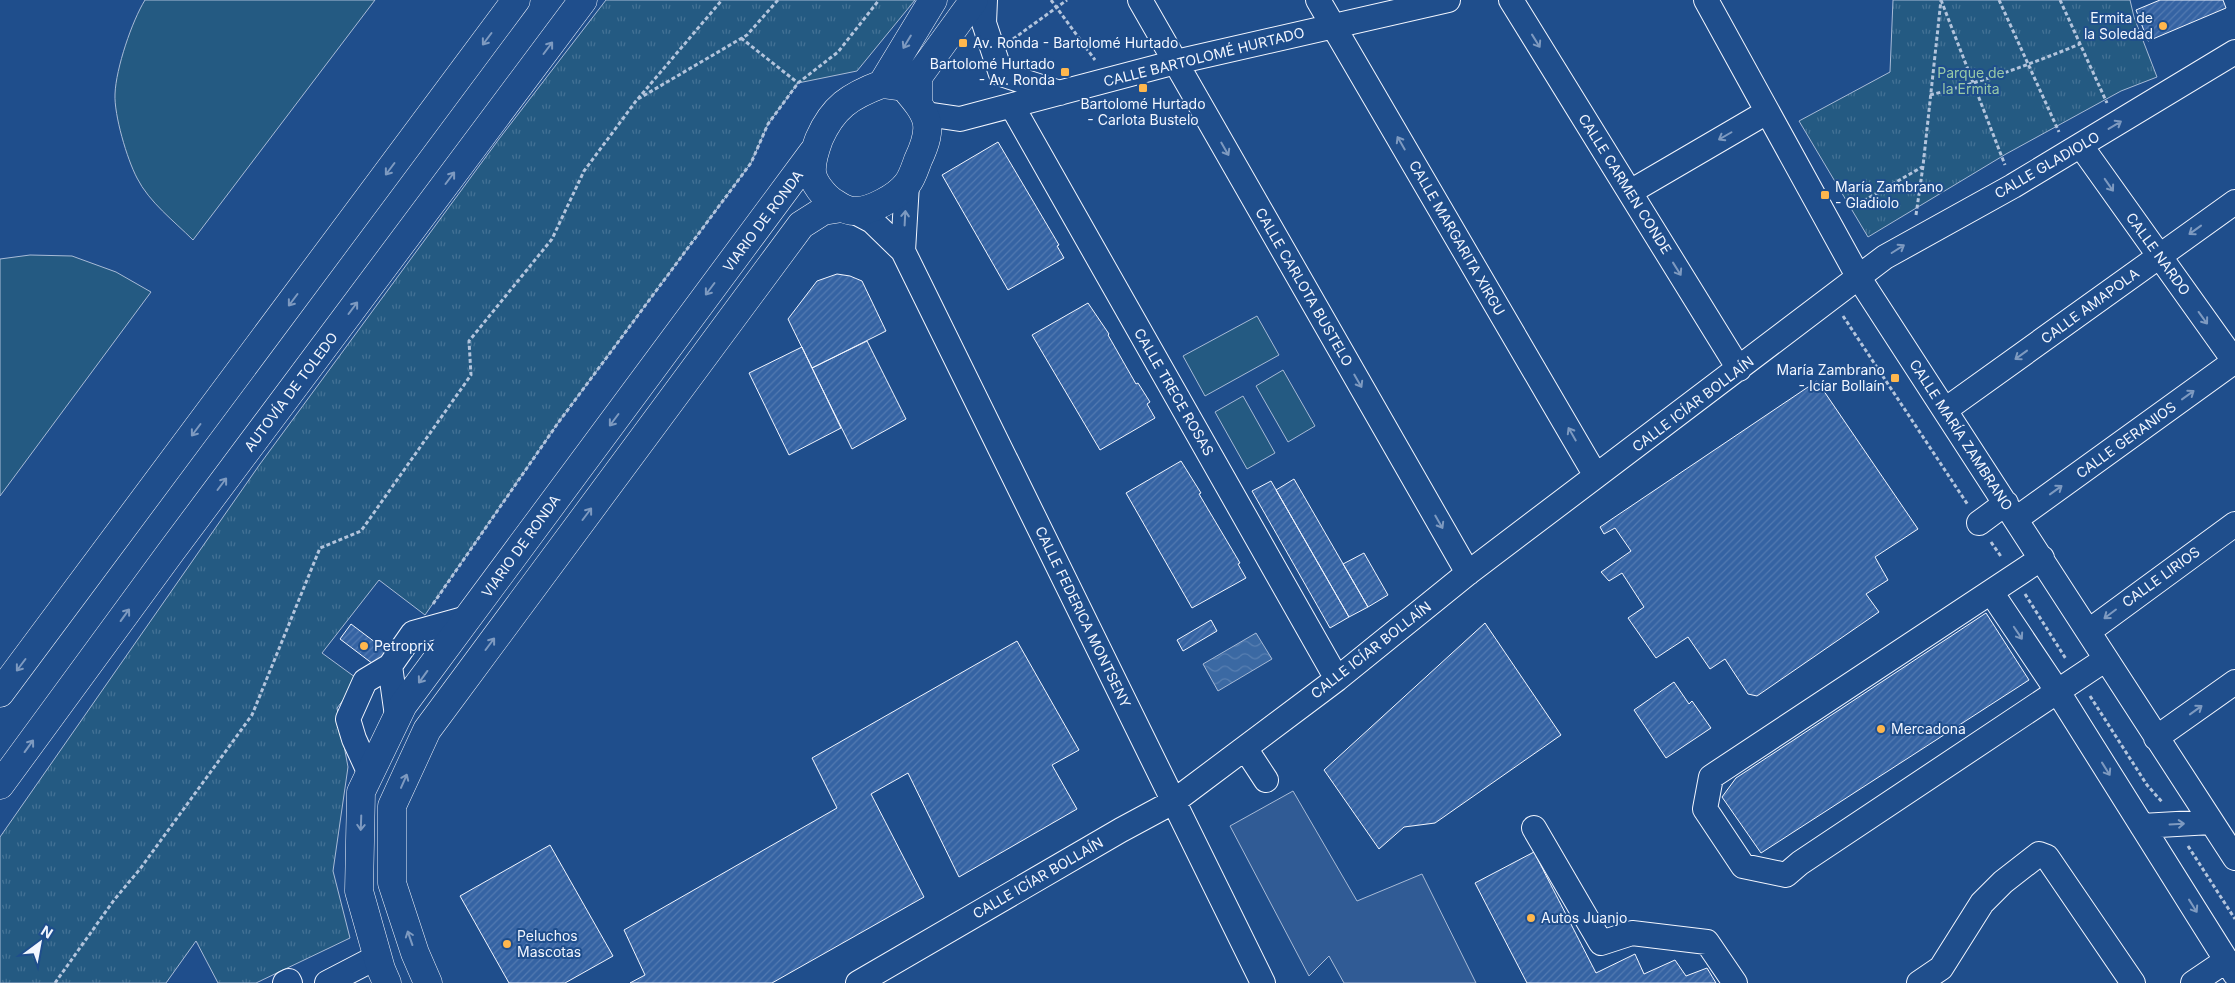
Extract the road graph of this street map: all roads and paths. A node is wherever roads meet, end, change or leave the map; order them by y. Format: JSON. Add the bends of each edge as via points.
{"nodes":[{"id":1,"x":516,"y":0,"type":"edge"},
{"id":2,"x":583,"y":0,"type":"edge"},
{"id":3,"x":722,"y":0,"type":"edge"},
{"id":4,"x":778,"y":0,"type":"edge"},
{"id":5,"x":879,"y":0,"type":"edge"},
{"id":6,"x":932,"y":0,"type":"edge"},
{"id":7,"x":974,"y":0,"type":"edge"},
{"id":8,"x":984,"y":0,"type":"edge"},
{"id":9,"x":1051,"y":0,"type":"edge"},
{"id":10,"x":1067,"y":0,"type":"edge"},
{"id":11,"x":1140,"y":0,"type":"edge"},
{"id":12,"x":1318,"y":0,"type":"edge"},
{"id":13,"x":1448,"y":0,"type":"edge"},
{"id":14,"x":1511,"y":0,"type":"edge"},
{"id":15,"x":1706,"y":0,"type":"edge"},
{"id":16,"x":1941,"y":0,"type":"edge"},
{"id":17,"x":1999,"y":0,"type":"edge"},
{"id":18,"x":2060,"y":0,"type":"edge"},
{"id":19,"x":1057,"y":7,"type":"junction"},
{"id":20,"x":1332,"y":26,"type":"junction"},
{"id":21,"x":741,"y":38,"type":"junction"},
{"id":22,"x":2080,"y":44,"type":"junction"},
{"id":23,"x":994,"y":52,"type":"junction"},
{"id":24,"x":2235,"y":52,"type":"edge"},
{"id":25,"x":1176,"y":62,"type":"junction"},
{"id":26,"x":2029,"y":65,"type":"junction"},
{"id":27,"x":1110,"y":80,"type":"junction"},
{"id":28,"x":798,"y":83,"type":"junction"},
{"id":29,"x":882,"y":84,"type":"junction"},
{"id":30,"x":1974,"y":84,"type":"junction"},
{"id":31,"x":1060,"y":93,"type":"junction"},
{"id":32,"x":1930,"y":95,"type":"junction"},
{"id":33,"x":636,"y":101,"type":"junction"},
{"id":34,"x":1012,"y":106,"type":"junction"},
{"id":35,"x":922,"y":109,"type":"junction"},
{"id":36,"x":1767,"y":112,"type":"junction"},
{"id":37,"x":960,"y":119,"type":"junction"},
{"id":38,"x":2116,"y":124,"type":"junction"},
{"id":39,"x":2075,"y":149,"type":"junction"},
{"id":40,"x":923,"y":150,"type":"junction"},
{"id":41,"x":813,"y":152,"type":"junction"},
{"id":42,"x":1923,"y":166,"type":"junction"},
{"id":43,"x":907,"y":184,"type":"junction"},
{"id":44,"x":2013,"y":186,"type":"junction"},
{"id":45,"x":1630,"y":192,"type":"junction"},
{"id":46,"x":2235,"y":202,"type":"edge"},
{"id":47,"x":1858,"y":204,"type":"dead end"},
{"id":48,"x":847,"y":210,"type":"junction"},
{"id":49,"x":1912,"y":241,"type":"junction"},
{"id":50,"x":903,"y":251,"type":"junction"},
{"id":51,"x":2159,"y":256,"type":"junction"},
{"id":52,"x":1859,"y":278,"type":"junction"},
{"id":53,"x":1831,"y":299,"type":"junction"},
{"id":54,"x":2235,"y":362,"type":"edge"},
{"id":55,"x":1739,"y":369,"type":"junction"},
{"id":56,"x":1944,"y":410,"type":"junction"},
{"id":57,"x":1596,"y":476,"type":"junction"},
{"id":58,"x":2011,"y":511,"type":"junction"},
{"id":59,"x":1979,"y":523,"type":"junction"},
{"id":60,"x":2235,"y":524,"type":"edge"},
{"id":61,"x":2042,"y":558,"type":"junction"},
{"id":62,"x":1468,"y":573,"type":"junction"},
{"id":63,"x":2014,"y":577,"type":"junction"},
{"id":64,"x":1991,"y":592,"type":"junction"},
{"id":65,"x":467,"y":618,"type":"junction"},
{"id":66,"x":2088,"y":630,"type":"junction"},
{"id":67,"x":413,"y":633,"type":"junction"},
{"id":68,"x":2106,"y":659,"type":"junction"},
{"id":69,"x":390,"y":666,"type":"junction"},
{"id":70,"x":2078,"y":677,"type":"junction"},
{"id":71,"x":1337,"y":679,"type":"junction"},
{"id":72,"x":2235,"y":682,"type":"edge"},
{"id":73,"x":2058,"y":692,"type":"junction"},
{"id":74,"x":0,"y":693,"type":"edge"},
{"id":75,"x":397,"y":716,"type":"junction"},
{"id":76,"x":2156,"y":738,"type":"junction"},
{"id":77,"x":1245,"y":748,"type":"junction"},
{"id":78,"x":370,"y":774,"type":"junction"},
{"id":79,"x":1266,"y":780,"type":"dead end"},
{"id":80,"x":0,"y":785,"type":"edge"},
{"id":81,"x":1173,"y":802,"type":"junction"},
{"id":82,"x":2211,"y":822,"type":"junction"},
{"id":83,"x":2174,"y":824,"type":"junction"},
{"id":84,"x":2142,"y":826,"type":"junction"},
{"id":85,"x":1534,"y":828,"type":"dead end"},
{"id":86,"x":2233,"y":851,"type":"edge"},
{"id":87,"x":2235,"y":919,"type":"edge"},
{"id":88,"x":377,"y":957,"type":"junction"},
{"id":89,"x":2231,"y":967,"type":"edge"},
{"id":90,"x":1946,"y":976,"type":"edge"},
{"id":91,"x":55,"y":983,"type":"edge"},
{"id":92,"x":285,"y":983,"type":"edge"},
{"id":93,"x":290,"y":983,"type":"edge"},
{"id":94,"x":327,"y":983,"type":"edge"},
{"id":95,"x":387,"y":983,"type":"edge"},
{"id":96,"x":428,"y":983,"type":"edge"},
{"id":97,"x":858,"y":983,"type":"edge"},
{"id":98,"x":1263,"y":983,"type":"edge"},
{"id":99,"x":1735,"y":983,"type":"edge"},
{"id":100,"x":1919,"y":983,"type":"edge"},
{"id":101,"x":2133,"y":983,"type":"edge"},
{"id":102,"x":2193,"y":983,"type":"edge"}],
"edges":[{"from":1,"to":74,"type":"main road","one_way":true},
{"from":80,"to":2,"type":"main road","name":"AUTOVÍA DE TOLEDO","one_way":true},
{"from":3,"to":33,"type":"path"},
{"from":4,"to":21,"type":"path"},
{"from":5,"to":28,"type":"path","via":[[838,52]]},
{"from":6,"to":29,"type":"main road","one_way":true},
{"from":7,"to":35,"type":"main road","via":[[918,77]]},
{"from":8,"to":23,"type":"street","via":[[984,23]]},
{"from":9,"to":19,"type":"path"},
{"from":10,"to":19,"type":"path"},
{"from":11,"to":25,"type":"street","name":"CALLE CARLOTA BUSTELO"},
{"from":12,"to":20,"type":"street","name":"CALLE MARGARITA XIRGU"},
{"from":13,"to":20,"type":"street","name":"CALLE BARTOLOMÉ HURTADO"},
{"from":14,"to":45,"type":"street","name":"CALLE CARMEN CONDE","one_way":true},
{"from":15,"to":36,"type":"street","name":"CALLE MARÍA ZAMBRANO"},
{"from":16,"to":30,"type":"path"},
{"from":16,"to":32,"type":"path"},
{"from":17,"to":26,"type":"path"},
{"from":18,"to":22,"type":"path"},
{"from":19,"to":23,"type":"path"},
{"from":19,"to":27,"type":"path"},
{"from":20,"to":25,"type":"street","name":"CALLE BARTOLOMÉ HURTADO"},
{"from":57,"to":20,"type":"street","name":"CALLE MARGARITA XIRGU","one_way":true},
{"from":21,"to":28,"type":"path"},
{"from":21,"to":33,"type":"path"},
{"from":22,"to":26,"type":"path"},
{"from":22,"to":38,"type":"path"},
{"from":23,"to":31,"type":"street","via":[[1001,74]]},
{"from":24,"to":38,"type":"street","name":"CALLE GLADIOLO"},
{"from":25,"to":27,"type":"street","name":"CALLE BARTOLOMÉ HURTADO"},
{"from":25,"to":62,"type":"street","name":"CALLE CARLOTA BUSTELO","one_way":true},
{"from":26,"to":30,"type":"path"},
{"from":26,"to":39,"type":"path"},
{"from":27,"to":31,"type":"street","name":"CALLE BARTOLOMÉ HURTADO"},
{"from":28,"to":67,"type":"path","via":[[768,124],[751,163],[558,423]]},
{"from":29,"to":35,"type":"main road","via":[[904,87]]},
{"from":29,"to":41,"type":"main road","via":[[858,93],[836,109]]},
{"from":30,"to":32,"type":"path"},
{"from":30,"to":44,"type":"path"},
{"from":31,"to":34,"type":"street","name":"CALLE BARTOLOMÉ HURTADO"},
{"from":32,"to":42,"type":"path"},
{"from":33,"to":91,"type":"path","via":[[584,171],[552,239],[469,341],[471,374],[361,531],[320,548],[252,715]]},
{"from":34,"to":37,"type":"street","name":"CALLE BARTOLOMÉ HURTADO"},
{"from":34,"to":71,"type":"street","name":"CALLE TRECE ROSAS"},
{"from":35,"to":37,"type":"street","name":"CALLE BARTOLOMÉ HURTADO"},
{"from":35,"to":40,"type":"main road","via":[[928,133]]},
{"from":36,"to":45,"type":"street","one_way":true},
{"from":36,"to":52,"type":"street","name":"CALLE MARÍA ZAMBRANO"},
{"from":37,"to":40,"type":"street","name":"CALLE BARTOLOMÉ HURTADO"},
{"from":39,"to":38,"type":"street","name":"CALLE GLADIOLO","one_way":true},
{"from":39,"to":44,"type":"street","name":"CALLE GLADIOLO"},
{"from":39,"to":51,"type":"street","name":"CALLE NARDO","one_way":true},
{"from":40,"to":43,"type":"main road"},
{"from":41,"to":48,"type":"main road","via":[[812,174],[825,197]]},
{"from":41,"to":65,"type":"main road","name":"VIARIO DE RONDA","one_way":true},
{"from":42,"to":47,"type":"path"},
{"from":42,"to":49,"type":"path"},
{"from":43,"to":48,"type":"main road","via":[[887,200],[868,209]]},
{"from":50,"to":43,"type":"street","name":"CALLE FEDERICA MONTSENY","one_way":true},
{"from":44,"to":49,"type":"street","name":"CALLE GLADIOLO"},
{"from":45,"to":55,"type":"street","name":"CALLE CARMEN CONDE","one_way":true},
{"from":46,"to":51,"type":"street","name":"CALLE AMAPOLA","one_way":true},
{"from":48,"to":50,"type":"street","name":"CALLE FEDERICA MONTSENY","via":[[872,220]]},
{"from":96,"to":48,"type":"main road","one_way":true,"via":[[392,884],[392,806],[426,730],[801,225],[823,210]]},
{"from":52,"to":49,"type":"street","name":"CALLE GLADIOLO","one_way":true},
{"from":50,"to":81,"type":"street","name":"CALLE FEDERICA MONTSENY"},
{"from":51,"to":54,"type":"street","name":"CALLE NARDO","one_way":true},
{"from":51,"to":56,"type":"street","name":"CALLE AMAPOLA","one_way":true},
{"from":52,"to":53,"type":"street","name":"CALLE ICÍAR BOLLAÍN"},
{"from":52,"to":56,"type":"street","name":"CALLE MARÍA ZAMBRANO"},
{"from":53,"to":55,"type":"street","name":"CALLE ICÍAR BOLLAÍN"},
{"from":53,"to":59,"type":"path"},
{"from":58,"to":54,"type":"street","name":"CALLE GERANIOS","one_way":true},
{"from":55,"to":57,"type":"street","name":"CALLE ICÍAR BOLLAÍN"},
{"from":56,"to":58,"type":"street","name":"CALLE MARÍA ZAMBRANO"},
{"from":57,"to":62,"type":"street","name":"CALLE ICÍAR BOLLAÍN"},
{"from":58,"to":59,"type":"street","name":"CALLE GERANIOS"},
{"from":58,"to":61,"type":"street","name":"CALLE MARÍA ZAMBRANO"},
{"from":59,"to":63,"type":"path"},
{"from":60,"to":66,"type":"street","name":"CALLE LIRIOS","one_way":true},
{"from":61,"to":63,"type":"street"},
{"from":61,"to":66,"type":"street","name":"CALLE MARÍA ZAMBRANO"},
{"from":62,"to":71,"type":"street","name":"CALLE ICÍAR BOLLAÍN"},
{"from":63,"to":64,"type":"street"},
{"from":63,"to":70,"type":"path"},
{"from":64,"to":73,"type":"street","one_way":true},
{"from":64,"to":73,"type":"street","via":[[1711,777],[1705,809],[1743,866],[1786,874]]},
{"from":65,"to":67,"type":"street"},
{"from":65,"to":75,"type":"main road","name":"VIARIO DE RONDA","one_way":true},
{"from":66,"to":68,"type":"street","name":"CALLE MARÍA ZAMBRANO"},
{"from":67,"to":69,"type":"street"},
{"from":68,"to":70,"type":"street"},
{"from":68,"to":76,"type":"street","name":"CALLE MARÍA ZAMBRANO"},
{"from":69,"to":75,"type":"street"},
{"from":69,"to":78,"type":"street","via":[[365,681],[348,719]]},
{"from":70,"to":73,"type":"street"},
{"from":70,"to":83,"type":"path"},
{"from":71,"to":77,"type":"street","name":"CALLE ICÍAR BOLLAÍN"},
{"from":76,"to":72,"type":"street","one_way":true},
{"from":73,"to":84,"type":"street","one_way":true},
{"from":75,"to":78,"type":"main road","name":"VIARIO DE RONDA"},
{"from":76,"to":82,"type":"street","name":"CALLE MARÍA ZAMBRANO"},
{"from":77,"to":79,"type":"street"},
{"from":77,"to":81,"type":"street","name":"CALLE ICÍAR BOLLAÍN"},
{"from":78,"to":88,"type":"main road","name":"VIARIO DE RONDA","one_way":true,"via":[[362,792],[359,891]]},
{"from":81,"to":97,"type":"street","name":"CALLE ICÍAR BOLLAÍN"},
{"from":81,"to":98,"type":"street","name":"CALLE FEDERICA MONTSENY"},
{"from":83,"to":82,"type":"street","one_way":true},
{"from":82,"to":86,"type":"street","name":"CALLE MARÍA ZAMBRANO"},
{"from":83,"to":84,"type":"street"},
{"from":83,"to":87,"type":"path"},
{"from":84,"to":89,"type":"street","one_way":true},
{"from":85,"to":99,"type":"street","via":[[1601,943],[1632,933],[1707,942]]},
{"from":88,"to":94,"type":"street"},
{"from":88,"to":95,"type":"main road","name":"VIARIO DE RONDA"},
{"from":89,"to":102,"type":"street"},
{"from":90,"to":100,"type":"street"},
{"from":90,"to":101,"type":"street","via":[[1982,902],[2003,882],[2043,854]]},
{"from":92,"to":93,"type":"street"}]}
